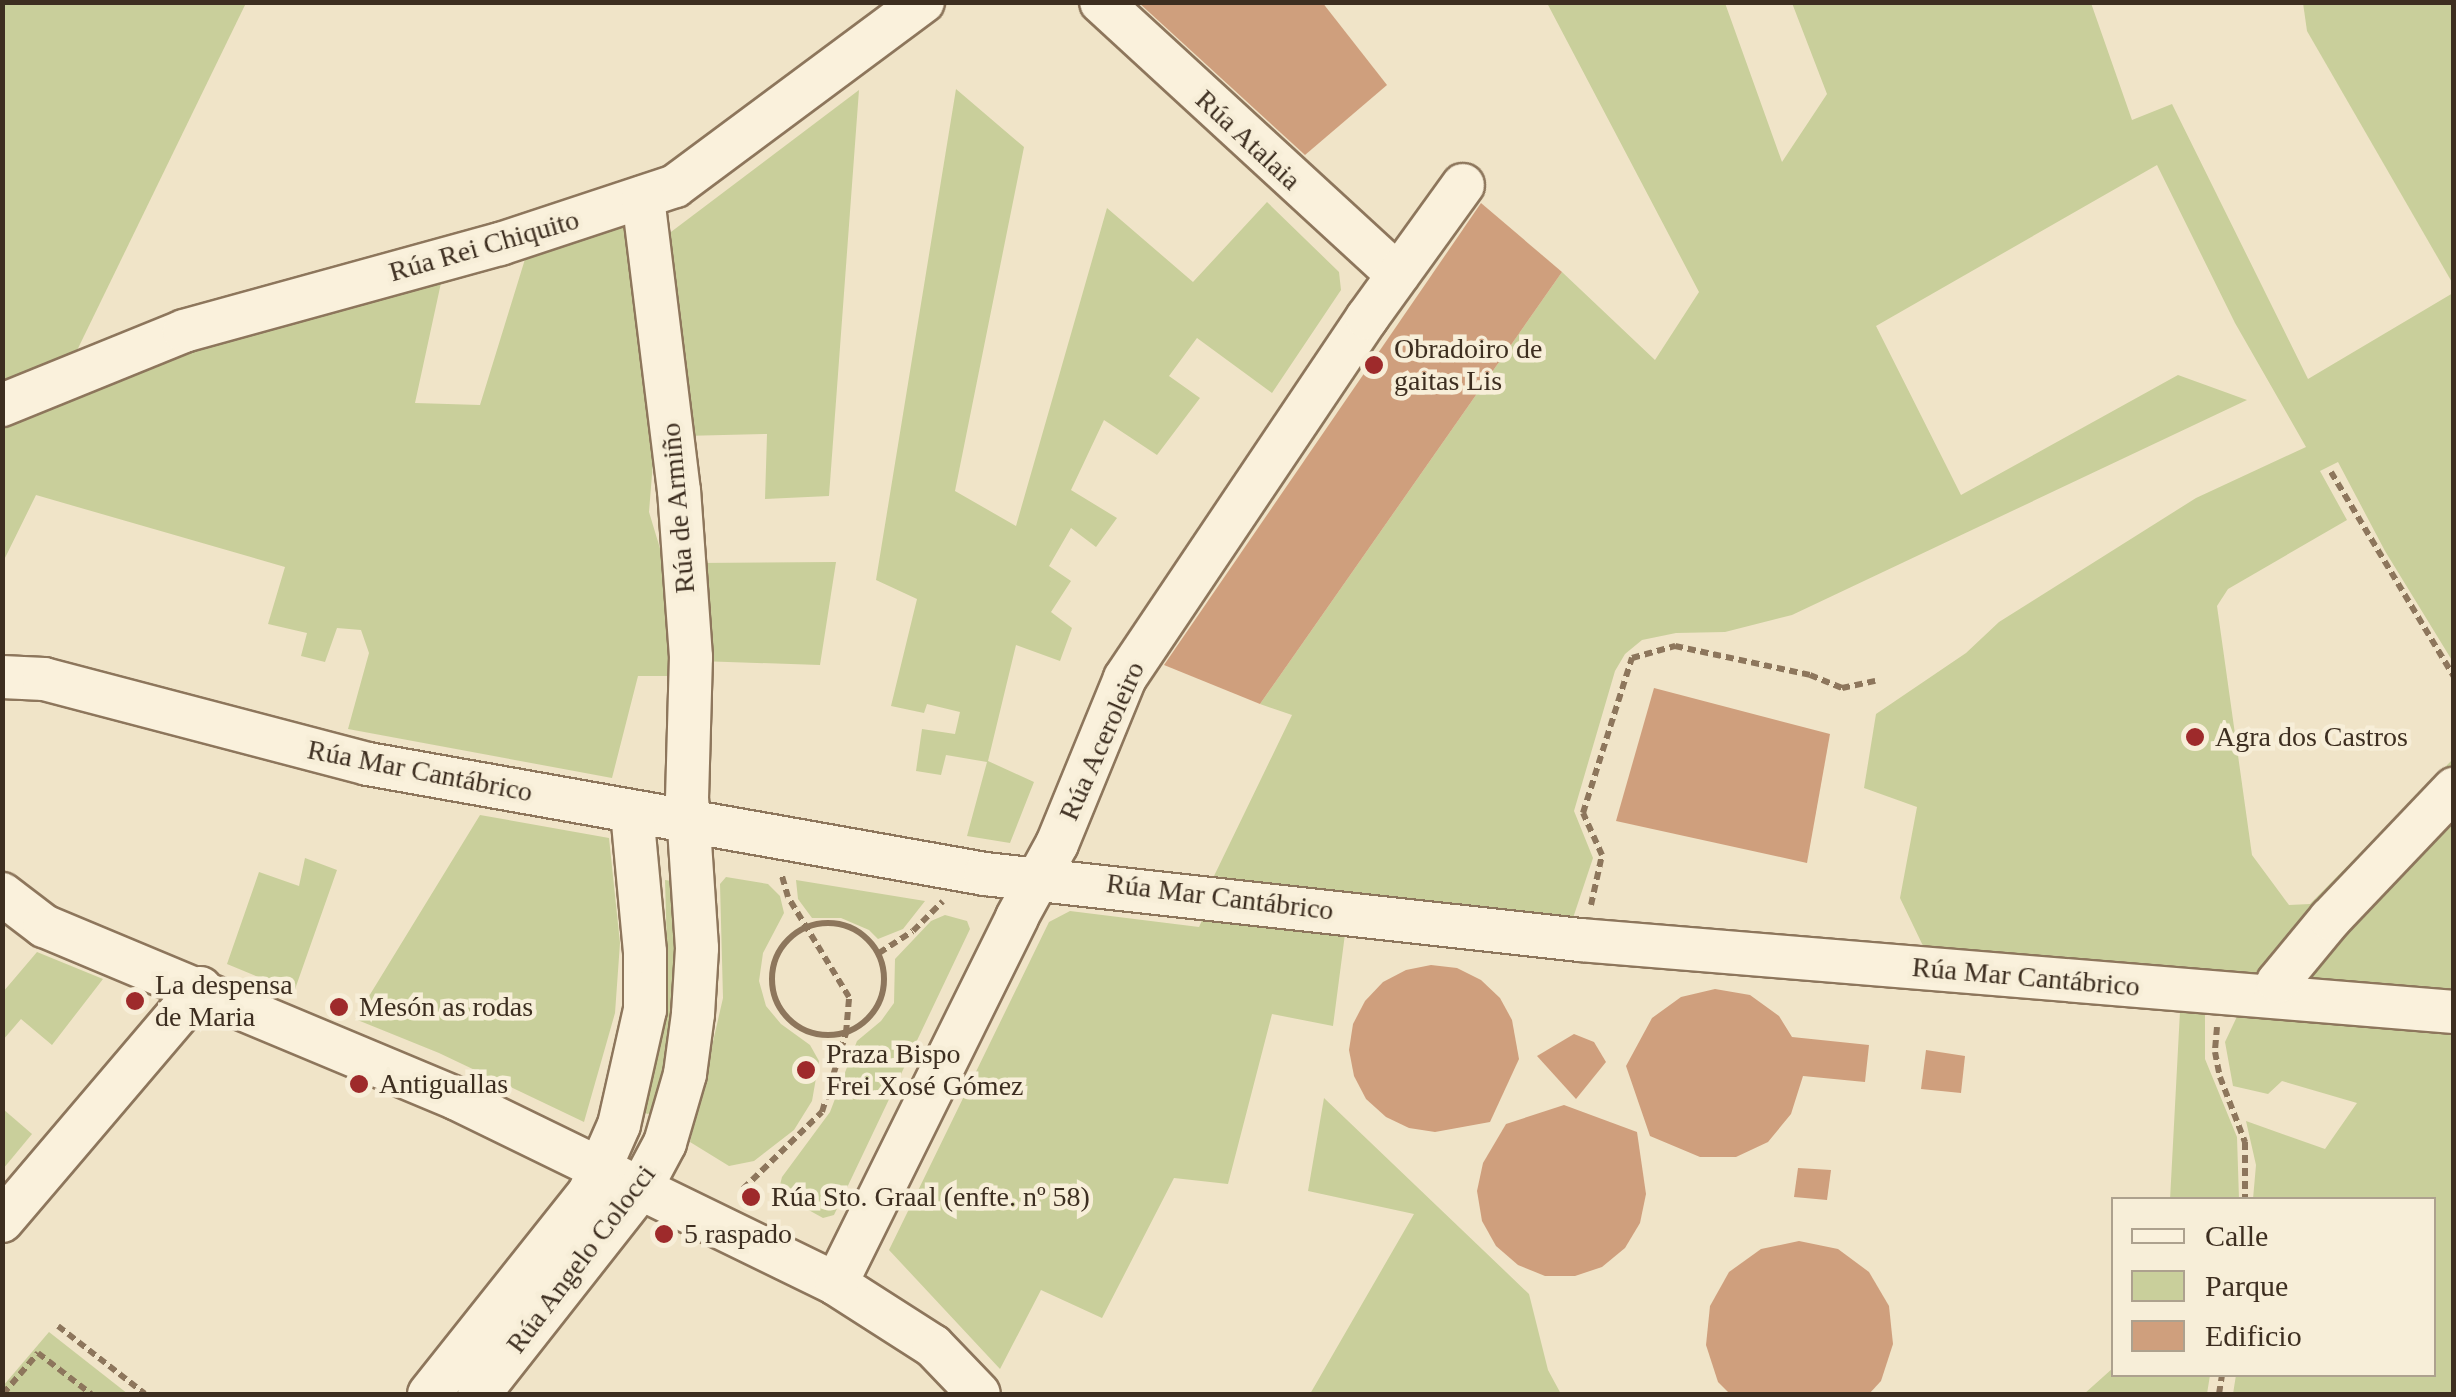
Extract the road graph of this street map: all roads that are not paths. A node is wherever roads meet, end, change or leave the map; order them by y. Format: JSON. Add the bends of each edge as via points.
{"nodes":[{"id":1,"x":923,"y":2,"type":"edge"},
{"id":2,"x":1101,"y":2,"type":"edge"},
{"id":3,"x":1463,"y":185,"type":"dead end"},
{"id":4,"x":643,"y":197,"type":"junction"},
{"id":5,"x":1398,"y":275,"type":"junction"},
{"id":6,"x":2,"y":405,"type":"edge"},
{"id":7,"x":2,"y":676,"type":"edge"},
{"id":8,"x":2454,"y":789,"type":"edge"},
{"id":9,"x":632,"y":813,"type":"junction"},
{"id":10,"x":687,"y":822,"type":"junction"},
{"id":11,"x":1040,"y":878,"type":"junction"},
{"id":12,"x":2,"y":894,"type":"edge"},
{"id":13,"x":200,"y":988,"type":"junction"},
{"id":14,"x":2275,"y":997,"type":"junction"},
{"id":15,"x":2454,"y":1012,"type":"edge"},
{"id":16,"x":602,"y":1168,"type":"junction"},
{"id":17,"x":641,"y":1188,"type":"junction"},
{"id":18,"x":2,"y":1221,"type":"edge"},
{"id":19,"x":836,"y":1284,"type":"junction"},
{"id":20,"x":429,"y":1394,"type":"edge"},
{"id":21,"x":479,"y":1394,"type":"edge"},
{"id":22,"x":979,"y":1394,"type":"edge"}],
"edges":[{"from":1,"to":4,"type":"street","name":"Rúa Rei Chiquito","via":[[674,186]]},
{"from":2,"to":5,"type":"street","name":"Rúa Atalaia"},
{"from":3,"to":5,"type":"street","name":"Rúa Aceroleiro"},
{"from":4,"to":6,"type":"street","name":"Rúa Rei Chiquito","via":[[500,244],[184,331]]},
{"from":4,"to":10,"type":"street","name":"Rúa de Armiño","via":[[680,491],[691,657]]},
{"from":5,"to":11,"type":"street","name":"Rúa Aceroleiro","via":[[1125,678]]},
{"from":7,"to":9,"type":"street","name":"Rúa Mar Cantábrico","via":[[44,679],[368,764]]},
{"from":8,"to":14,"type":"street","via":[[2330,919],[2278,982]]},
{"from":9,"to":10,"type":"street","name":"Rúa Mar Cantábrico"},
{"from":9,"to":16,"type":"street","name":"Rúa Angelo Colocci","via":[[645,1010],[637,1061]]},
{"from":10,"to":11,"type":"street","name":"Rúa Mar Cantábrico"},
{"from":10,"to":17,"type":"street","name":"Rúa Angelo Colocci","via":[[697,948],[694,1014],[665,1143]]},
{"from":11,"to":14,"type":"street","name":"Rúa Mar Cantábrico","via":[[1580,940]]},
{"from":11,"to":19,"type":"street","name":"Rúa Aceroleiro"},
{"from":12,"to":13,"type":"street","via":[[44,926]]},
{"from":13,"to":16,"type":"street"},
{"from":13,"to":18,"type":"street"},
{"from":14,"to":15,"type":"street","name":"Rúa Mar Cantábrico"},
{"from":16,"to":17,"type":"street"},
{"from":16,"to":20,"type":"street","name":"Rúa Angelo Colocci","via":[[589,1194]]},
{"from":17,"to":19,"type":"street"},
{"from":17,"to":21,"type":"street","name":"Rúa Angelo Colocci"},
{"from":19,"to":22,"type":"street","via":[[933,1346]]}]}
